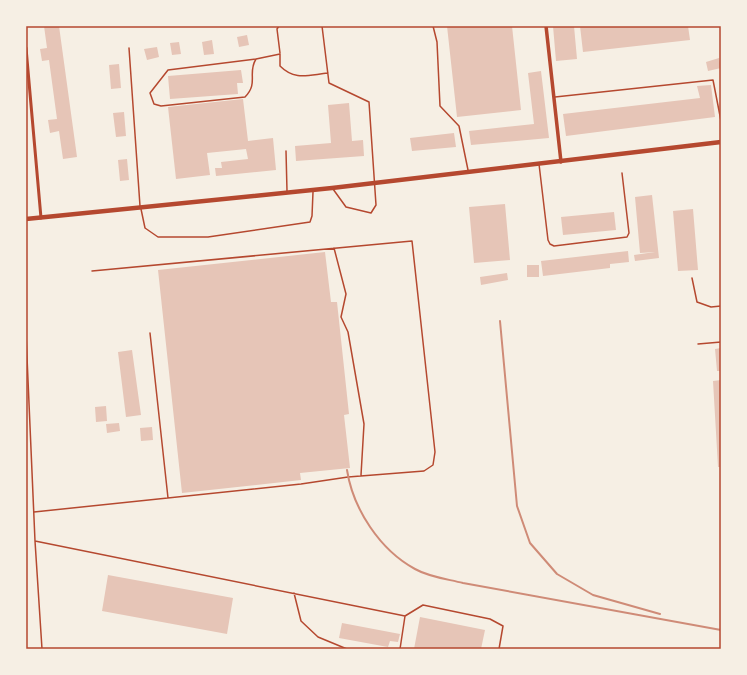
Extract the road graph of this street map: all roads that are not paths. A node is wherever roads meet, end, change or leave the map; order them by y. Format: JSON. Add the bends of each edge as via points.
{"nodes":[{"id":1,"x":279,"y":26,"type":"edge"},
{"id":2,"x":322,"y":26,"type":"edge"},
{"id":3,"x":433,"y":26,"type":"edge"},
{"id":4,"x":546,"y":26,"type":"edge"},
{"id":5,"x":26,"y":48,"type":"edge"},
{"id":6,"x":129,"y":48,"type":"dead end"},
{"id":7,"x":280,"y":54,"type":"junction"},
{"id":8,"x":256,"y":59,"type":"junction"},
{"id":9,"x":328,"y":73,"type":"junction"},
{"id":10,"x":553,"y":97,"type":"junction"},
{"id":11,"x":721,"y":121,"type":"edge"},
{"id":12,"x":721,"y":142,"type":"edge"},
{"id":13,"x":286,"y":151,"type":"dead end"},
{"id":14,"x":561,"y":162,"type":"junction"},
{"id":15,"x":539,"y":164,"type":"junction"},
{"id":16,"x":469,"y":172,"type":"junction"},
{"id":17,"x":622,"y":173,"type":"dead end"},
{"id":18,"x":375,"y":182,"type":"junction"},
{"id":19,"x":332,"y":188,"type":"junction"},
{"id":20,"x":313,"y":190,"type":"junction"},
{"id":21,"x":287,"y":193,"type":"junction"},
{"id":22,"x":140,"y":208,"type":"junction"},
{"id":23,"x":41,"y":218,"type":"junction"},
{"id":24,"x":26,"y":220,"type":"edge"},
{"id":25,"x":334,"y":248,"type":"junction"},
{"id":26,"x":92,"y":271,"type":"dead end"},
{"id":27,"x":692,"y":278,"type":"dead end"},
{"id":28,"x":721,"y":306,"type":"edge"},
{"id":29,"x":150,"y":333,"type":"dead end"},
{"id":30,"x":26,"y":334,"type":"edge"},
{"id":31,"x":721,"y":342,"type":"edge"},
{"id":32,"x":698,"y":344,"type":"dead end"},
{"id":33,"x":362,"y":476,"type":"junction"},
{"id":34,"x":168,"y":498,"type":"junction"},
{"id":35,"x":34,"y":512,"type":"junction"},
{"id":36,"x":35,"y":541,"type":"junction"},
{"id":37,"x":294,"y":594,"type":"junction"},
{"id":38,"x":405,"y":616,"type":"junction"},
{"id":39,"x":42,"y":649,"type":"edge"},
{"id":40,"x":347,"y":649,"type":"edge"},
{"id":41,"x":400,"y":649,"type":"edge"},
{"id":42,"x":499,"y":649,"type":"edge"}],
"edges":[{"from":1,"to":7,"type":"lane","via":[[277,29]]},
{"from":2,"to":9,"type":"lane"},
{"from":3,"to":16,"type":"lane","via":[[437,42],[440,106],[458,126]]},
{"from":4,"to":10,"type":"street"},
{"from":5,"to":23,"type":"street"},
{"from":6,"to":22,"type":"lane"},
{"from":7,"to":8,"type":"lane"},
{"from":7,"to":9,"type":"lane","via":[[280,66],[287,73],[297,77]]},
{"from":8,"to":8,"type":"lane","via":[[252,68],[251,91],[245,97],[161,106],[154,104],[150,98],[153,87],[172,68]]},
{"from":9,"to":18,"type":"lane","via":[[329,83],[369,102]]},
{"from":10,"to":11,"type":"lane","via":[[713,80]]},
{"from":10,"to":14,"type":"street"},
{"from":12,"to":14,"type":"main road"},
{"from":13,"to":21,"type":"lane"},
{"from":14,"to":15,"type":"main road"},
{"from":15,"to":16,"type":"main road"},
{"from":15,"to":17,"type":"lane","via":[[548,240],[554,246],[627,237],[629,233]]},
{"from":16,"to":18,"type":"main road"},
{"from":18,"to":19,"type":"main road"},
{"from":18,"to":19,"type":"lane","via":[[376,205],[371,213],[346,207]]},
{"from":19,"to":20,"type":"main road"},
{"from":20,"to":21,"type":"main road"},
{"from":20,"to":22,"type":"lane","via":[[310,222],[208,237],[158,237],[145,228]]},
{"from":21,"to":22,"type":"main road"},
{"from":22,"to":23,"type":"main road"},
{"from":23,"to":24,"type":"main road"},
{"from":25,"to":26,"type":"lane"},
{"from":25,"to":33,"type":"lane","via":[[346,294],[341,317],[348,332],[364,424]]},
{"from":25,"to":33,"type":"lane","via":[[412,241],[435,452],[433,465],[424,471]]},
{"from":27,"to":28,"type":"lane","via":[[697,302],[711,307]]},
{"from":29,"to":34,"type":"lane"},
{"from":30,"to":35,"type":"lane"},
{"from":31,"to":32,"type":"lane"},
{"from":33,"to":34,"type":"lane"},
{"from":34,"to":35,"type":"lane"},
{"from":35,"to":36,"type":"lane"},
{"from":36,"to":37,"type":"lane"},
{"from":36,"to":39,"type":"lane"},
{"from":37,"to":38,"type":"lane"},
{"from":37,"to":40,"type":"lane","via":[[301,621],[318,637]]},
{"from":38,"to":41,"type":"lane"},
{"from":38,"to":42,"type":"lane","via":[[423,605],[490,619],[503,626]]}]}
